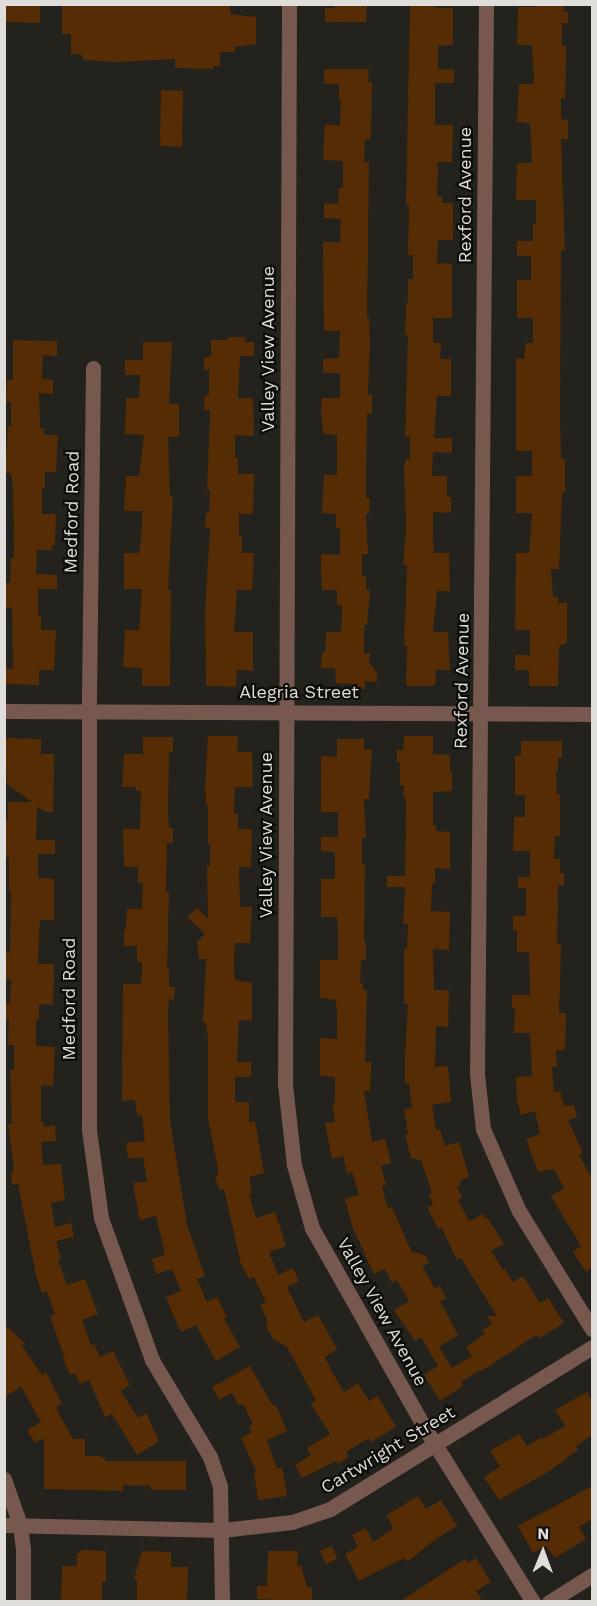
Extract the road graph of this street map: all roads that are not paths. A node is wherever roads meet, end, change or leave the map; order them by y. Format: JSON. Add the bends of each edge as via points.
{"nodes":[{"id":1,"x":289,"y":4,"type":"edge"},
{"id":2,"x":486,"y":4,"type":"edge"},
{"id":3,"x":93,"y":368,"type":"dead end"},
{"id":4,"x":4,"y":711,"type":"edge"},
{"id":5,"x":88,"y":711,"type":"junction"},
{"id":6,"x":286,"y":712,"type":"junction"},
{"id":7,"x":481,"y":713,"type":"junction"},
{"id":8,"x":592,"y":714,"type":"edge"},
{"id":9,"x":592,"y":1329,"type":"edge"},
{"id":10,"x":592,"y":1347,"type":"edge"},
{"id":11,"x":435,"y":1446,"type":"junction"},
{"id":12,"x":4,"y":1479,"type":"edge"},
{"id":13,"x":12,"y":1525,"type":"edge"},
{"id":14,"x":222,"y":1530,"type":"junction"},
{"id":15,"x":592,"y":1575,"type":"edge"},
{"id":16,"x":23,"y":1602,"type":"edge"},
{"id":17,"x":222,"y":1602,"type":"edge"},
{"id":18,"x":533,"y":1602,"type":"edge"},
{"id":19,"x":549,"y":1602,"type":"edge"}],
"edges":[{"from":1,"to":6,"type":"street","name":"Valley View Avenue"},
{"from":2,"to":7,"type":"street","name":"Rexford Avenue"},
{"from":3,"to":5,"type":"street","name":"Medford Road"},
{"from":4,"to":5,"type":"street","name":"Alegria Street"},
{"from":5,"to":6,"type":"street","name":"Alegria Street"},
{"from":5,"to":14,"type":"street","name":"Medford Road","via":[[89,1130],[101,1218],[152,1360],[210,1457],[220,1486]]},
{"from":6,"to":7,"type":"street","name":"Alegria Street"},
{"from":6,"to":11,"type":"street","name":"Valley View Avenue","via":[[285,1084],[294,1165],[312,1228]]},
{"from":7,"to":8,"type":"street","name":"Alegria Street"},
{"from":7,"to":9,"type":"street","name":"Rexford Avenue","via":[[477,1074],[483,1129],[519,1211]]},
{"from":10,"to":11,"type":"street","name":"Cartwright Street"},
{"from":11,"to":14,"type":"street","name":"Cartwright Street","via":[[330,1509],[292,1522]]},
{"from":11,"to":18,"type":"street","name":"Valley View Avenue"},
{"from":12,"to":13,"type":"street"},
{"from":13,"to":14,"type":"street","name":"Cartwright Street"},
{"from":13,"to":16,"type":"street","via":[[23,1549]]},
{"from":14,"to":17,"type":"street","name":"Medford Road"},
{"from":15,"to":19,"type":"street"}]}
